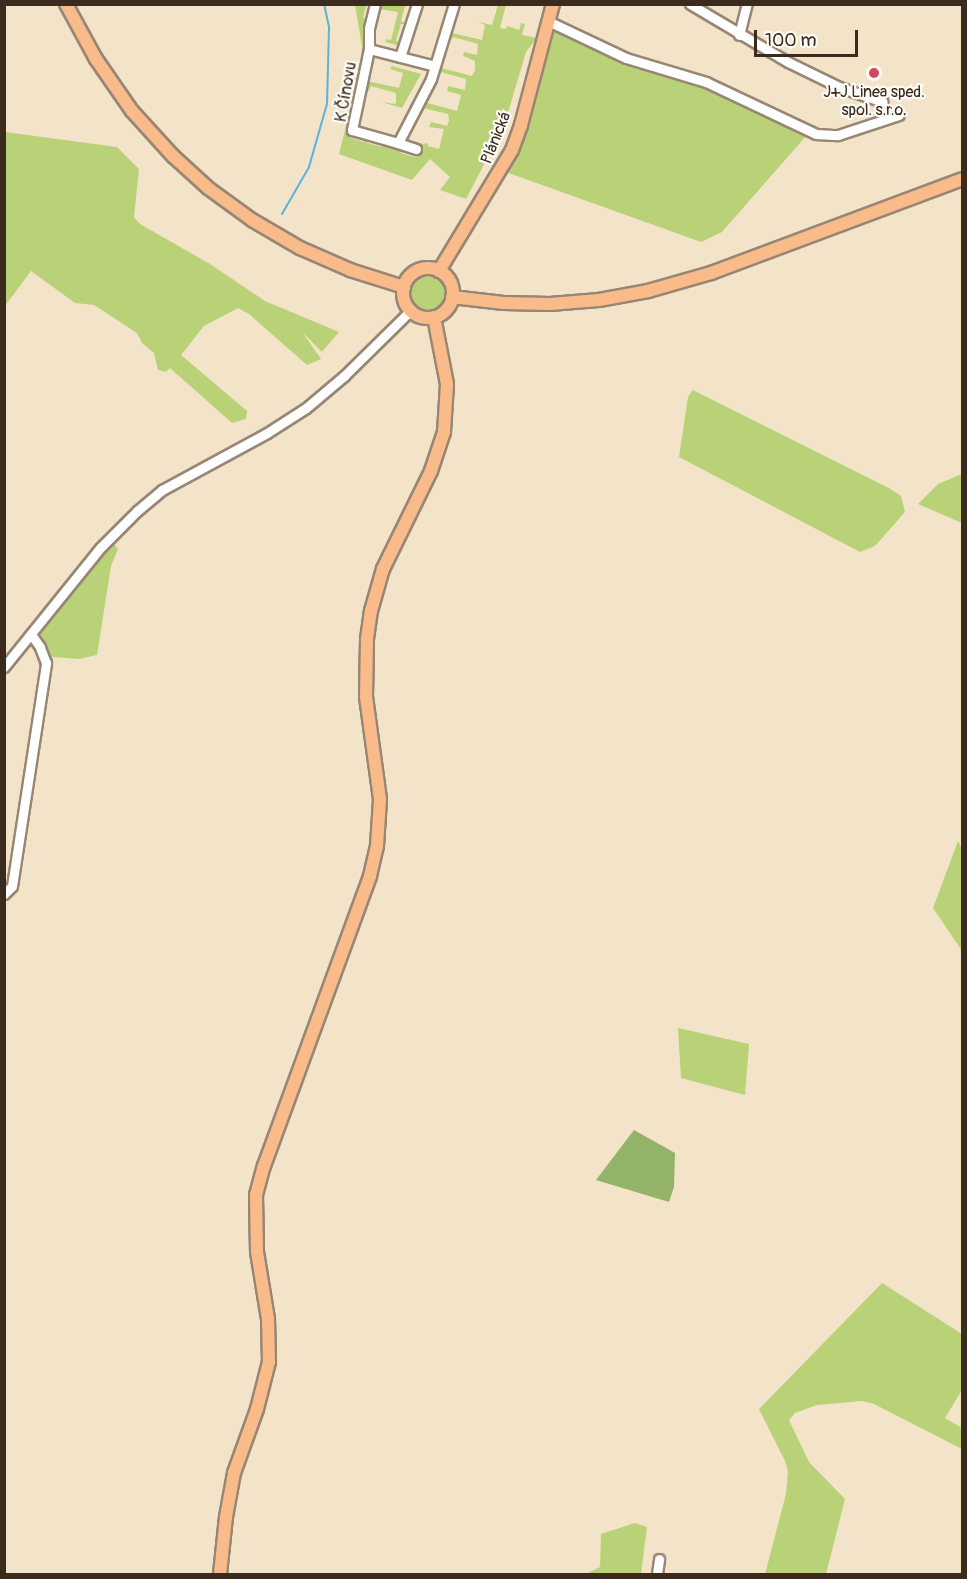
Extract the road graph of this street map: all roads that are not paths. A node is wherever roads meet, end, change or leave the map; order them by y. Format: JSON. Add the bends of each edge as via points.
{"nodes":[{"id":1,"x":66,"y":4,"type":"edge"},
{"id":2,"x":375,"y":4,"type":"edge"},
{"id":3,"x":417,"y":4,"type":"edge"},
{"id":4,"x":454,"y":4,"type":"edge"},
{"id":5,"x":553,"y":4,"type":"edge"},
{"id":6,"x":690,"y":4,"type":"edge"},
{"id":7,"x":747,"y":4,"type":"edge"},
{"id":8,"x":548,"y":21,"type":"junction"},
{"id":9,"x":739,"y":35,"type":"junction"},
{"id":10,"x":369,"y":49,"type":"junction"},
{"id":11,"x":400,"y":57,"type":"junction"},
{"id":12,"x":435,"y":66,"type":"junction"},
{"id":13,"x":883,"y":102,"type":"dead end"},
{"id":14,"x":899,"y":115,"type":"dead end"},
{"id":15,"x":398,"y":143,"type":"junction"},
{"id":16,"x":416,"y":149,"type":"dead end"},
{"id":17,"x":963,"y":179,"type":"edge"},
{"id":18,"x":439,"y":271,"type":"junction"},
{"id":19,"x":404,"y":287,"type":"junction"},
{"id":20,"x":452,"y":297,"type":"junction"},
{"id":21,"x":411,"y":310,"type":"junction"},
{"id":22,"x":434,"y":317,"type":"junction"},
{"id":23,"x":31,"y":634,"type":"junction"},
{"id":24,"x":4,"y":667,"type":"edge"},
{"id":25,"x":4,"y":894,"type":"edge"},
{"id":26,"x":659,"y":1559,"type":"dead end"},
{"id":27,"x":220,"y":1575,"type":"edge"},
{"id":28,"x":657,"y":1575,"type":"edge"}],
"edges":[{"from":1,"to":19,"type":"main road","via":[[96,59],[132,111],[208,188],[300,248],[350,270]]},
{"from":2,"to":10,"type":"street","name":"K Čínovu"},
{"from":3,"to":11,"type":"street"},
{"from":4,"to":12,"type":"street"},
{"from":5,"to":8,"type":"main road","name":"Plánická"},
{"from":6,"to":9,"type":"street"},
{"from":7,"to":9,"type":"street"},
{"from":8,"to":14,"type":"street","via":[[626,58],[705,82],[816,134],[838,135]]},
{"from":8,"to":18,"type":"main road","name":"Plánická","via":[[509,157]]},
{"from":9,"to":13,"type":"street","via":[[839,87]]},
{"from":10,"to":11,"type":"street","name":"K Čínovu"},
{"from":10,"to":15,"type":"street","name":"K Čínovu","via":[[352,130]]},
{"from":11,"to":12,"type":"street","name":"K Čínovu"},
{"from":12,"to":15,"type":"street"},
{"from":15,"to":16,"type":"street","name":"K Čínovu"},
{"from":17,"to":20,"type":"main road","via":[[711,273],[648,291],[550,304]]},
{"from":18,"to":19,"type":"main road","via":[[417,271]]},
{"from":18,"to":20,"type":"main road","via":[[450,282]]},
{"from":19,"to":21,"type":"main road","via":[[404,300]]},
{"from":20,"to":22,"type":"main road","via":[[445,311]]},
{"from":21,"to":22,"type":"main road","via":[[422,317]]},
{"from":21,"to":23,"type":"street","via":[[306,408],[162,490],[137,511],[101,547]]},
{"from":22,"to":27,"type":"main road","via":[[445,369],[446,425],[439,452],[391,550],[371,611],[365,675],[380,793],[375,856],[256,1195],[257,1252],[268,1319],[269,1362],[234,1473]]},
{"from":23,"to":24,"type":"street"},
{"from":23,"to":25,"type":"street","via":[[46,663],[14,876],[12,886]]},
{"from":26,"to":28,"type":"street"}]}
